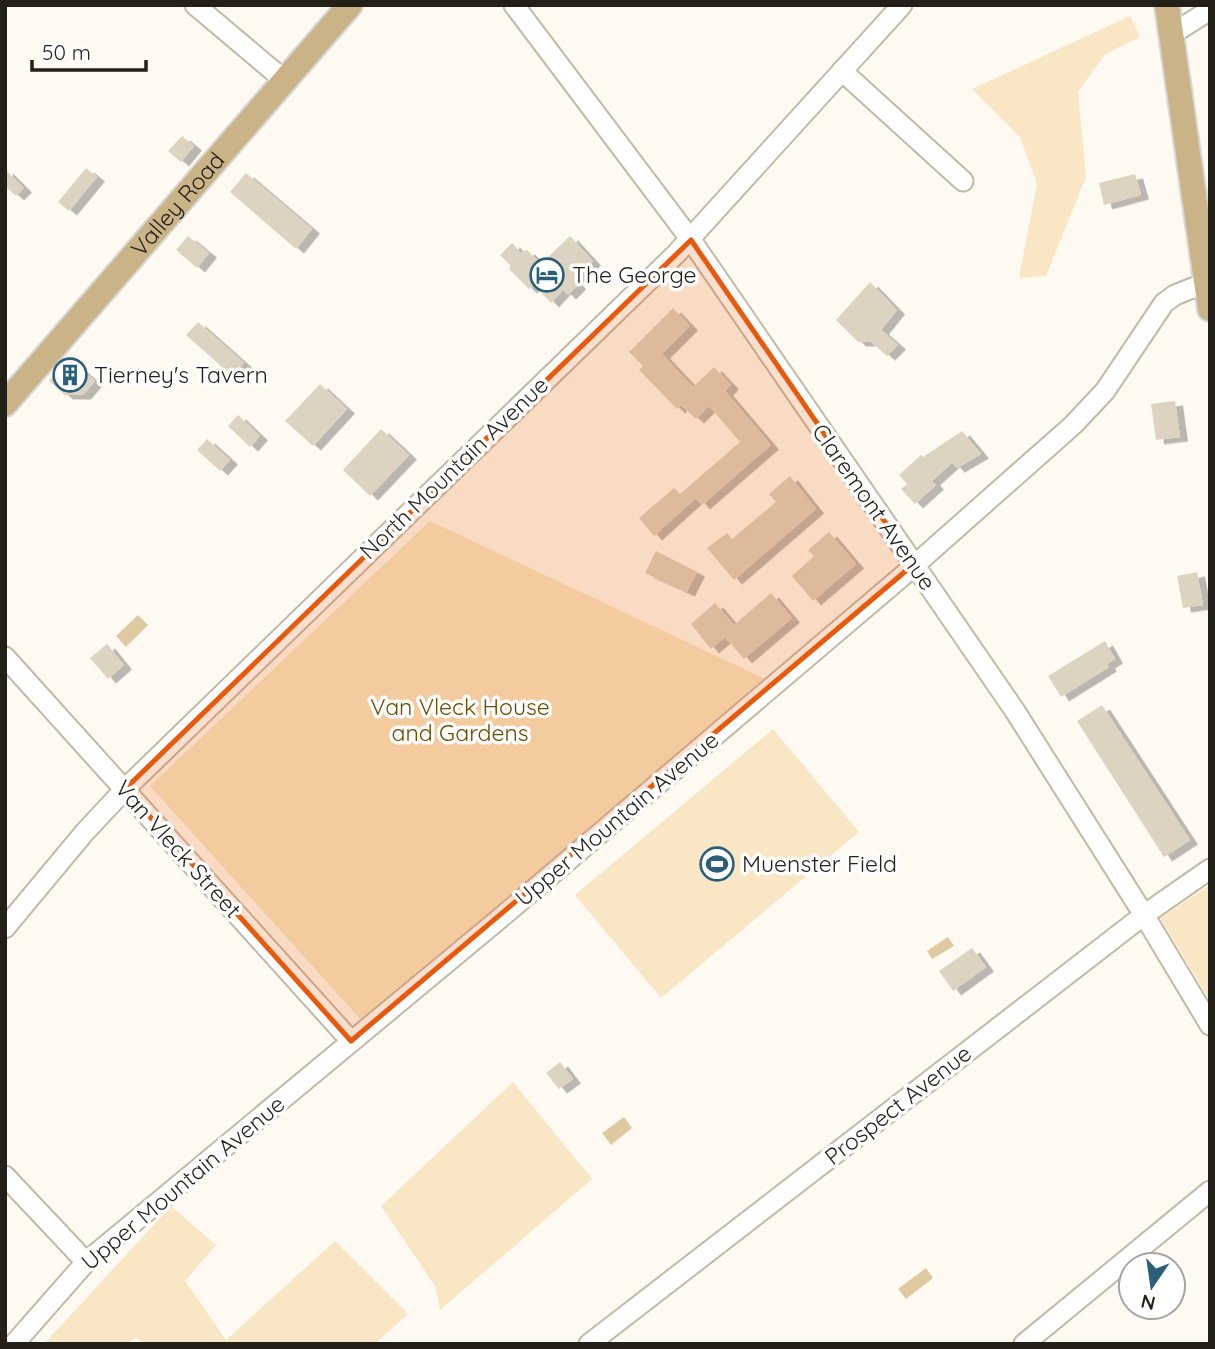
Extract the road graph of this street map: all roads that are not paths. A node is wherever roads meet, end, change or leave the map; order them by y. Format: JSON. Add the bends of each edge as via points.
{"nodes":[{"id":1,"x":194,"y":5,"type":"edge"},
{"id":2,"x":351,"y":5,"type":"edge"},
{"id":3,"x":514,"y":5,"type":"edge"},
{"id":4,"x":901,"y":5,"type":"edge"},
{"id":5,"x":1167,"y":5,"type":"edge"},
{"id":6,"x":1210,"y":10,"type":"edge"},
{"id":7,"x":1172,"y":34,"type":"junction"},
{"id":8,"x":842,"y":71,"type":"junction"},
{"id":9,"x":284,"y":80,"type":"junction"},
{"id":10,"x":963,"y":181,"type":"dead end"},
{"id":11,"x":691,"y":240,"type":"junction"},
{"id":12,"x":1205,"y":283,"type":"junction"},
{"id":13,"x":1210,"y":309,"type":"edge"},
{"id":14,"x":5,"y":404,"type":"edge"},
{"id":15,"x":914,"y":564,"type":"junction"},
{"id":16,"x":5,"y":657,"type":"edge"},
{"id":17,"x":125,"y":789,"type":"junction"},
{"id":18,"x":1210,"y":869,"type":"edge"},
{"id":19,"x":1144,"y":915,"type":"junction"},
{"id":20,"x":5,"y":928,"type":"edge"},
{"id":21,"x":1210,"y":1025,"type":"edge"},
{"id":22,"x":351,"y":1041,"type":"junction"},
{"id":23,"x":5,"y":1176,"type":"edge"},
{"id":24,"x":1210,"y":1191,"type":"edge"},
{"id":25,"x":86,"y":1262,"type":"junction"},
{"id":26,"x":14,"y":1344,"type":"edge"},
{"id":27,"x":589,"y":1344,"type":"edge"},
{"id":28,"x":1024,"y":1344,"type":"edge"}],
"edges":[{"from":1,"to":9,"type":"street"},
{"from":2,"to":9,"type":"main road","name":"Valley Road"},
{"from":3,"to":11,"type":"street","name":"Claremont Avenue"},
{"from":4,"to":8,"type":"street","name":"North Mountain Avenue"},
{"from":5,"to":7,"type":"main road"},
{"from":6,"to":7,"type":"street"},
{"from":7,"to":12,"type":"main road"},
{"from":8,"to":10,"type":"street"},
{"from":8,"to":11,"type":"street","name":"North Mountain Avenue"},
{"from":9,"to":14,"type":"main road","name":"Valley Road"},
{"from":11,"to":15,"type":"street","name":"Claremont Avenue"},
{"from":11,"to":17,"type":"street","name":"North Mountain Avenue"},
{"from":12,"to":13,"type":"main road"},
{"from":12,"to":15,"type":"street","name":"Upper Mountain Avenue","via":[[1164,303],[1091,407]]},
{"from":15,"to":19,"type":"street","name":"Claremont Avenue","via":[[1015,711]]},
{"from":15,"to":22,"type":"street","name":"Upper Mountain Avenue"},
{"from":16,"to":17,"type":"street","name":"Van Vleck Street"},
{"from":17,"to":20,"type":"street","name":"North Mountain Avenue"},
{"from":17,"to":22,"type":"street","name":"Van Vleck Street"},
{"from":18,"to":19,"type":"street","name":"Prospect Avenue"},
{"from":19,"to":21,"type":"street","name":"Claremont Avenue"},
{"from":19,"to":27,"type":"street","name":"Prospect Avenue"},
{"from":22,"to":25,"type":"street","name":"Upper Mountain Avenue"},
{"from":23,"to":25,"type":"street"},
{"from":24,"to":28,"type":"street"},
{"from":25,"to":26,"type":"street","name":"Upper Mountain Avenue"}]}
